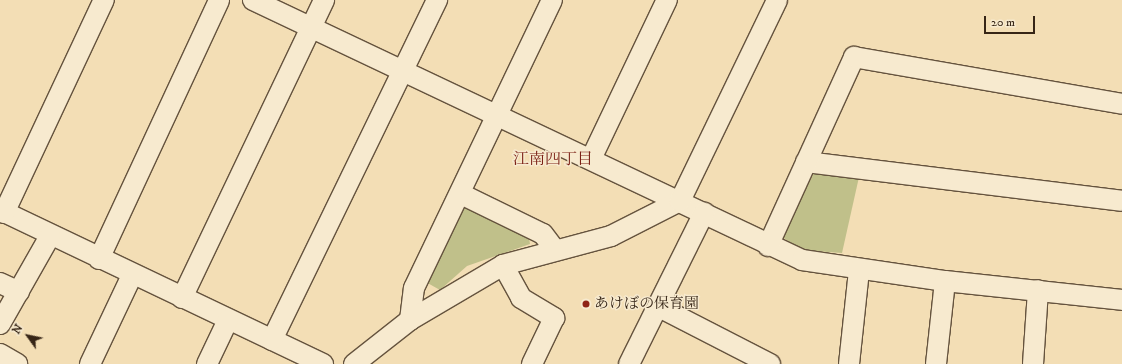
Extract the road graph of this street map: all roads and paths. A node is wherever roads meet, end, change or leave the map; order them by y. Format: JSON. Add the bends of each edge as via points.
{"nodes":[{"id":1,"x":104,"y":0,"type":"edge"},
{"id":2,"x":219,"y":0,"type":"edge"},
{"id":3,"x":253,"y":0,"type":"edge"},
{"id":4,"x":324,"y":0,"type":"edge"},
{"id":5,"x":437,"y":0,"type":"edge"},
{"id":6,"x":552,"y":0,"type":"edge"},
{"id":7,"x":666,"y":0,"type":"edge"},
{"id":8,"x":777,"y":0,"type":"edge"},
{"id":9,"x":311,"y":28,"type":"junction"},
{"id":10,"x":403,"y":71,"type":"junction"},
{"id":11,"x":1122,"y":104,"type":"edge"},
{"id":12,"x":499,"y":116,"type":"junction"},
{"id":13,"x":591,"y":159,"type":"junction"},
{"id":14,"x":806,"y":162,"type":"junction"},
{"id":15,"x":461,"y":194,"type":"junction"},
{"id":16,"x":680,"y":201,"type":"junction"},
{"id":17,"x":1122,"y":201,"type":"edge"},
{"id":18,"x":2,"y":211,"type":"edge"},
{"id":19,"x":704,"y":213,"type":"junction"},
{"id":20,"x":50,"y":236,"type":"junction"},
{"id":21,"x":768,"y":246,"type":"junction"},
{"id":22,"x":555,"y":250,"type":"junction"},
{"id":23,"x":99,"y":259,"type":"junction"},
{"id":24,"x":502,"y":265,"type":"junction"},
{"id":25,"x":858,"y":270,"type":"junction"},
{"id":26,"x":132,"y":275,"type":"junction"},
{"id":27,"x":944,"y":281,"type":"junction"},
{"id":28,"x":0,"y":283,"type":"edge"},
{"id":29,"x":1038,"y":290,"type":"junction"},
{"id":30,"x":19,"y":292,"type":"junction"},
{"id":31,"x":182,"y":298,"type":"junction"},
{"id":32,"x":1122,"y":300,"type":"edge"},
{"id":33,"x":659,"y":307,"type":"junction"},
{"id":34,"x":228,"y":320,"type":"junction"},
{"id":35,"x":410,"y":320,"type":"junction"},
{"id":36,"x":0,"y":324,"type":"edge"},
{"id":37,"x":272,"y":340,"type":"junction"},
{"id":38,"x":0,"y":354,"type":"edge"},
{"id":39,"x":17,"y":364,"type":"edge"},
{"id":40,"x":90,"y":364,"type":"edge"},
{"id":41,"x":207,"y":364,"type":"edge"},
{"id":42,"x":323,"y":364,"type":"edge"},
{"id":43,"x":354,"y":364,"type":"edge"},
{"id":44,"x":532,"y":364,"type":"edge"},
{"id":45,"x":629,"y":364,"type":"edge"},
{"id":46,"x":770,"y":364,"type":"edge"},
{"id":47,"x":849,"y":364,"type":"edge"},
{"id":48,"x":936,"y":364,"type":"edge"},
{"id":49,"x":1033,"y":364,"type":"edge"}],
"edges":[{"from":1,"to":18,"type":"street"},
{"from":2,"to":23,"type":"street"},
{"from":3,"to":9,"type":"street"},
{"from":4,"to":9,"type":"street"},
{"from":5,"to":10,"type":"street"},
{"from":6,"to":12,"type":"street"},
{"from":7,"to":13,"type":"street"},
{"from":8,"to":16,"type":"street"},
{"from":9,"to":10,"type":"street"},
{"from":9,"to":31,"type":"street"},
{"from":10,"to":12,"type":"street"},
{"from":10,"to":37,"type":"street"},
{"from":11,"to":14,"type":"street","via":[[854,57]]},
{"from":12,"to":13,"type":"street"},
{"from":12,"to":15,"type":"street"},
{"from":13,"to":16,"type":"street"},
{"from":14,"to":17,"type":"street"},
{"from":14,"to":21,"type":"street"},
{"from":15,"to":22,"type":"street","via":[[543,234]]},
{"from":15,"to":35,"type":"street","via":[[414,288]]},
{"from":16,"to":19,"type":"street"},
{"from":16,"to":22,"type":"street","via":[[611,236]]},
{"from":18,"to":20,"type":"street"},
{"from":19,"to":21,"type":"street"},
{"from":19,"to":33,"type":"street"},
{"from":20,"to":23,"type":"street"},
{"from":20,"to":30,"type":"street"},
{"from":21,"to":25,"type":"street","via":[[802,260]]},
{"from":22,"to":24,"type":"street"},
{"from":23,"to":26,"type":"street"},
{"from":24,"to":35,"type":"street"},
{"from":24,"to":44,"type":"street","via":[[521,298],[554,318]]},
{"from":25,"to":27,"type":"street"},
{"from":25,"to":47,"type":"street"},
{"from":26,"to":31,"type":"street"},
{"from":26,"to":40,"type":"street"},
{"from":27,"to":29,"type":"street"},
{"from":27,"to":48,"type":"street"},
{"from":28,"to":30,"type":"street"},
{"from":29,"to":32,"type":"street"},
{"from":29,"to":49,"type":"street"},
{"from":30,"to":36,"type":"street"},
{"from":31,"to":34,"type":"street"},
{"from":33,"to":45,"type":"street"},
{"from":33,"to":46,"type":"street"},
{"from":34,"to":37,"type":"street"},
{"from":34,"to":41,"type":"street"},
{"from":35,"to":43,"type":"street"},
{"from":37,"to":42,"type":"street"},
{"from":38,"to":39,"type":"street"}]}
